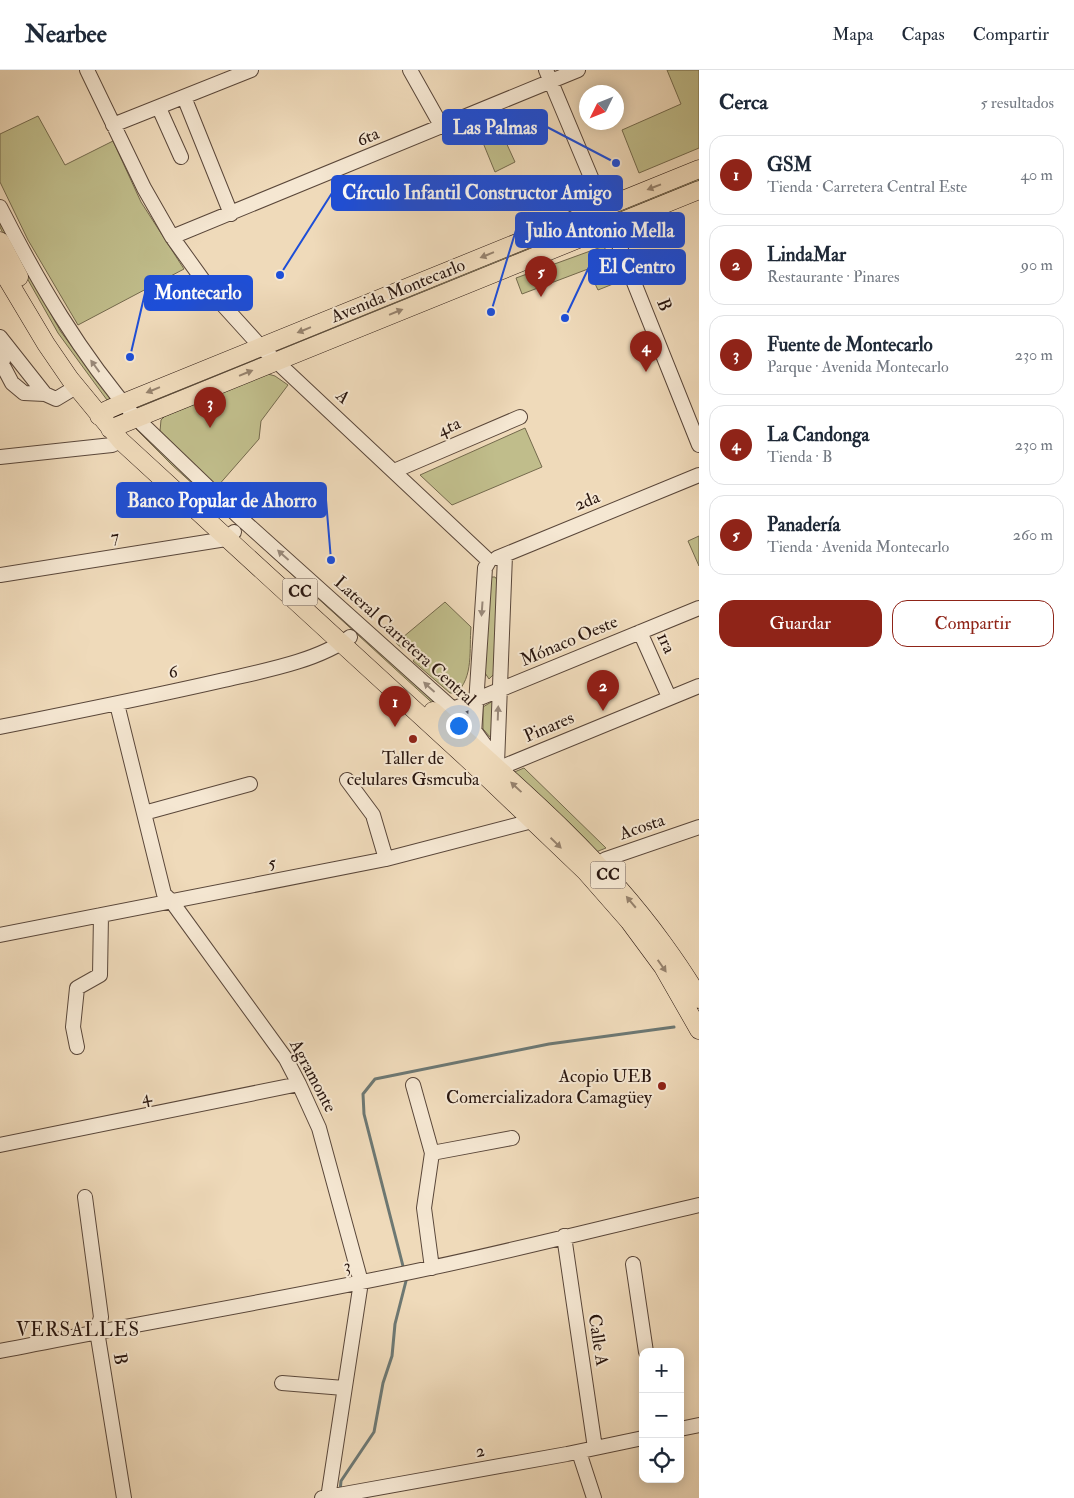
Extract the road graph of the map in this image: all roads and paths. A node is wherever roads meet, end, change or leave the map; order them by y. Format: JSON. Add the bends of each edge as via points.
{"nodes":[{"id":1,"x":87,"y":70,"type":"edge"},
{"id":2,"x":251,"y":70,"type":"edge"},
{"id":3,"x":410,"y":70,"type":"edge"},
{"id":4,"x":578,"y":70,"type":"edge"},
{"id":5,"x":548,"y":75,"type":"edge"},
{"id":6,"x":184,"y":97,"type":"junction"},
{"id":7,"x":159,"y":108,"type":"junction"},
{"id":8,"x":114,"y":125,"type":"junction"},
{"id":9,"x":442,"y":127,"type":"junction"},
{"id":10,"x":181,"y":157,"type":"dead end"},
{"id":11,"x":699,"y":169,"type":"edge"},
{"id":12,"x":699,"y":190,"type":"edge"},
{"id":13,"x":0,"y":207,"type":"edge"},
{"id":14,"x":603,"y":207,"type":"junction"},
{"id":15,"x":231,"y":214,"type":"junction"},
{"id":16,"x":611,"y":225,"type":"junction"},
{"id":17,"x":172,"y":237,"type":"junction"},
{"id":18,"x":0,"y":241,"type":"edge"},
{"id":19,"x":3,"y":263,"type":"edge"},
{"id":20,"x":3,"y":341,"type":"edge"},
{"id":21,"x":262,"y":347,"type":"junction"},
{"id":22,"x":277,"y":361,"type":"junction"},
{"id":23,"x":76,"y":387,"type":"junction"},
{"id":24,"x":110,"y":409,"type":"junction"},
{"id":25,"x":520,"y":417,"type":"dead end"},
{"id":26,"x":122,"y":428,"type":"junction"},
{"id":27,"x":699,"y":445,"type":"edge"},
{"id":28,"x":0,"y":457,"type":"edge"},
{"id":29,"x":394,"y":471,"type":"junction"},
{"id":30,"x":699,"y":475,"type":"edge"},
{"id":31,"x":230,"y":536,"type":"junction"},
{"id":32,"x":505,"y":555,"type":"junction"},
{"id":33,"x":489,"y":561,"type":"junction"},
{"id":34,"x":0,"y":575,"type":"edge"},
{"id":35,"x":699,"y":608,"type":"edge"},
{"id":36,"x":640,"y":632,"type":"junction"},
{"id":37,"x":346,"y":640,"type":"junction"},
{"id":38,"x":699,"y":686,"type":"edge"},
{"id":39,"x":499,"y":690,"type":"junction"},
{"id":40,"x":669,"y":697,"type":"junction"},
{"id":41,"x":475,"y":700,"type":"junction"},
{"id":42,"x":117,"y":704,"type":"junction"},
{"id":43,"x":453,"y":709,"type":"junction"},
{"id":44,"x":0,"y":727,"type":"edge"},
{"id":45,"x":473,"y":746,"type":"junction"},
{"id":46,"x":495,"y":771,"type":"junction"},
{"id":47,"x":347,"y":780,"type":"dead end"},
{"id":48,"x":250,"y":784,"type":"dead end"},
{"id":49,"x":144,"y":813,"type":"junction"},
{"id":50,"x":541,"y":819,"type":"junction"},
{"id":51,"x":699,"y":827,"type":"edge"},
{"id":52,"x":386,"y":859,"type":"junction"},
{"id":53,"x":592,"y":868,"type":"junction"},
{"id":54,"x":172,"y":902,"type":"junction"},
{"id":55,"x":101,"y":915,"type":"junction"},
{"id":56,"x":0,"y":935,"type":"edge"},
{"id":57,"x":693,"y":992,"type":"edge"},
{"id":58,"x":699,"y":1030,"type":"edge"},
{"id":59,"x":77,"y":1046,"type":"dead end"},
{"id":60,"x":299,"y":1084,"type":"junction"},
{"id":61,"x":412,"y":1085,"type":"dead end"},
{"id":62,"x":512,"y":1138,"type":"dead end"},
{"id":63,"x":0,"y":1146,"type":"edge"},
{"id":64,"x":432,"y":1153,"type":"junction"},
{"id":65,"x":85,"y":1197,"type":"dead end"},
{"id":66,"x":699,"y":1205,"type":"edge"},
{"id":67,"x":564,"y":1236,"type":"junction"},
{"id":68,"x":633,"y":1264,"type":"dead end"},
{"id":69,"x":432,"y":1268,"type":"junction"},
{"id":70,"x":361,"y":1282,"type":"junction"},
{"id":71,"x":97,"y":1331,"type":"junction"},
{"id":72,"x":645,"y":1348,"type":"edge"},
{"id":73,"x":0,"y":1351,"type":"edge"},
{"id":74,"x":282,"y":1384,"type":"dead end"},
{"id":75,"x":344,"y":1388,"type":"junction"},
{"id":76,"x":699,"y":1425,"type":"edge"},
{"id":77,"x":684,"y":1428,"type":"edge"},
{"id":78,"x":639,"y":1439,"type":"edge"},
{"id":79,"x":595,"y":1448,"type":"junction"},
{"id":80,"x":579,"y":1452,"type":"junction"},
{"id":81,"x":124,"y":1498,"type":"edge"},
{"id":82,"x":326,"y":1498,"type":"edge"},
{"id":83,"x":594,"y":1498,"type":"edge"}],
"edges":[{"from":1,"to":8,"type":"street","name":"A"},
{"from":2,"to":6,"type":"street"},
{"from":3,"to":9,"type":"street"},
{"from":4,"to":5,"type":"street","name":"6ta"},
{"from":5,"to":9,"type":"street","name":"6ta"},
{"from":5,"to":14,"type":"street","name":"B"},
{"from":6,"to":7,"type":"street"},
{"from":6,"to":15,"type":"street"},
{"from":7,"to":8,"type":"street"},
{"from":7,"to":10,"type":"street"},
{"from":8,"to":17,"type":"street","name":"A"},
{"from":9,"to":15,"type":"street","name":"6ta"},
{"from":11,"to":14,"type":"main road","name":"Avenida Montecarlo","one_way":true},
{"from":12,"to":16,"type":"main road","name":"Avenida Montecarlo"},
{"from":24,"to":13,"type":"street","one_way":true},
{"from":14,"to":16,"type":"street","name":"B"},
{"from":14,"to":21,"type":"main road","name":"Avenida Montecarlo","one_way":true},
{"from":15,"to":17,"type":"street","name":"6ta"},
{"from":22,"to":16,"type":"main road","name":"Avenida Montecarlo","one_way":true},
{"from":16,"to":27,"type":"street","name":"B"},
{"from":17,"to":21,"type":"street","name":"A","via":[[214,294]]},
{"from":18,"to":19,"type":"main road","number":"CC"},
{"from":19,"to":23,"type":"main road","number":"CC","via":[[46,344]]},
{"from":19,"to":24,"type":"main road","number":"CC","via":[[78,373]]},
{"from":20,"to":23,"type":"street","via":[[2,364],[12,383],[24,393],[45,394],[56,399]]},
{"from":21,"to":22,"type":"street","name":"A"},
{"from":21,"to":24,"type":"main road","name":"Avenida Montecarlo","one_way":true},
{"from":26,"to":22,"type":"main road","name":"Avenida Montecarlo","one_way":true},
{"from":22,"to":29,"type":"street","name":"A"},
{"from":23,"to":24,"type":"main road","number":"CC"},
{"from":24,"to":26,"type":"main road","number":"CC"},
{"from":25,"to":29,"type":"street","name":"4ta"},
{"from":26,"to":28,"type":"street","via":[[112,444]]},
{"from":26,"to":31,"type":"main road","number":"CC"},
{"from":43,"to":26,"type":"street","name":"Lateral Carretera Central","one_way":true,"via":[[238,515]]},
{"from":29,"to":33,"type":"street","name":"A"},
{"from":30,"to":32,"type":"street","name":"2da"},
{"from":31,"to":34,"type":"street","name":"7"},
{"from":31,"to":37,"type":"main road","number":"CC"},
{"from":32,"to":33,"type":"street","name":"2da"},
{"from":32,"to":39,"type":"street"},
{"from":33,"to":41,"type":"street","one_way":true,"via":[[485,568]]},
{"from":35,"to":36,"type":"street","name":"Mónaco Oeste"},
{"from":36,"to":39,"type":"street","name":"Mónaco Oeste"},
{"from":36,"to":40,"type":"street","name":"1ra"},
{"from":37,"to":42,"type":"street","name":"6","via":[[293,663]]},
{"from":37,"to":45,"type":"main road","number":"CC"},
{"from":38,"to":40,"type":"street","name":"Pinares"},
{"from":39,"to":41,"type":"street","name":"Mónaco Oeste"},
{"from":46,"to":39,"type":"street","one_way":true},
{"from":40,"to":46,"type":"street","name":"Pinares"},
{"from":41,"to":43,"type":"street","name":"Mónaco Oeste"},
{"from":41,"to":45,"type":"street"},
{"from":42,"to":44,"type":"street","name":"6"},
{"from":42,"to":49,"type":"street","name":"Agramonte"},
{"from":43,"to":45,"type":"street","name":"Lateral Carretera Central"},
{"from":45,"to":46,"type":"main road","number":"CC"},
{"from":46,"to":50,"type":"main road","number":"CC"},
{"from":47,"to":52,"type":"street","via":[[373,815]]},
{"from":48,"to":49,"type":"street"},
{"from":49,"to":54,"type":"street","name":"Agramonte","via":[[164,894]]},
{"from":50,"to":52,"type":"street","name":"5"},
{"from":50,"to":53,"type":"main road","number":"CC"},
{"from":51,"to":53,"type":"street","name":"Acosta"},
{"from":52,"to":54,"type":"street","name":"5"},
{"from":53,"to":57,"type":"main road","number":"CC","via":[[641,913]]},
{"from":54,"to":55,"type":"street","name":"5"},
{"from":54,"to":60,"type":"street","name":"Agramonte","via":[[286,1059]]},
{"from":55,"to":56,"type":"street","name":"5"},
{"from":55,"to":59,"type":"street","via":[[100,975],[77,988],[73,1026]]},
{"from":57,"to":58,"type":"main road","number":"CC"},
{"from":60,"to":63,"type":"street","name":"4"},
{"from":60,"to":70,"type":"street","name":"Agramonte","via":[[319,1128]]},
{"from":61,"to":64,"type":"street"},
{"from":62,"to":64,"type":"street"},
{"from":64,"to":69,"type":"street","via":[[424,1208]]},
{"from":65,"to":71,"type":"street","name":"B","via":[[101,1317]]},
{"from":66,"to":67,"type":"street","name":"3"},
{"from":67,"to":69,"type":"street","name":"3"},
{"from":67,"to":79,"type":"street","name":"Calle A"},
{"from":68,"to":72,"type":"street"},
{"from":69,"to":70,"type":"street","name":"3"},
{"from":70,"to":71,"type":"street","name":"3"},
{"from":70,"to":75,"type":"street","name":"Agramonte"},
{"from":71,"to":73,"type":"street","name":"3"},
{"from":71,"to":81,"type":"street","name":"B"},
{"from":74,"to":75,"type":"street"},
{"from":75,"to":82,"type":"street","name":"Agramonte"},
{"from":76,"to":77,"type":"street"},
{"from":78,"to":79,"type":"street","name":"2"},
{"from":79,"to":80,"type":"street","name":"2"},
{"from":80,"to":82,"type":"street","name":"2"},
{"from":80,"to":83,"type":"street"}]}
